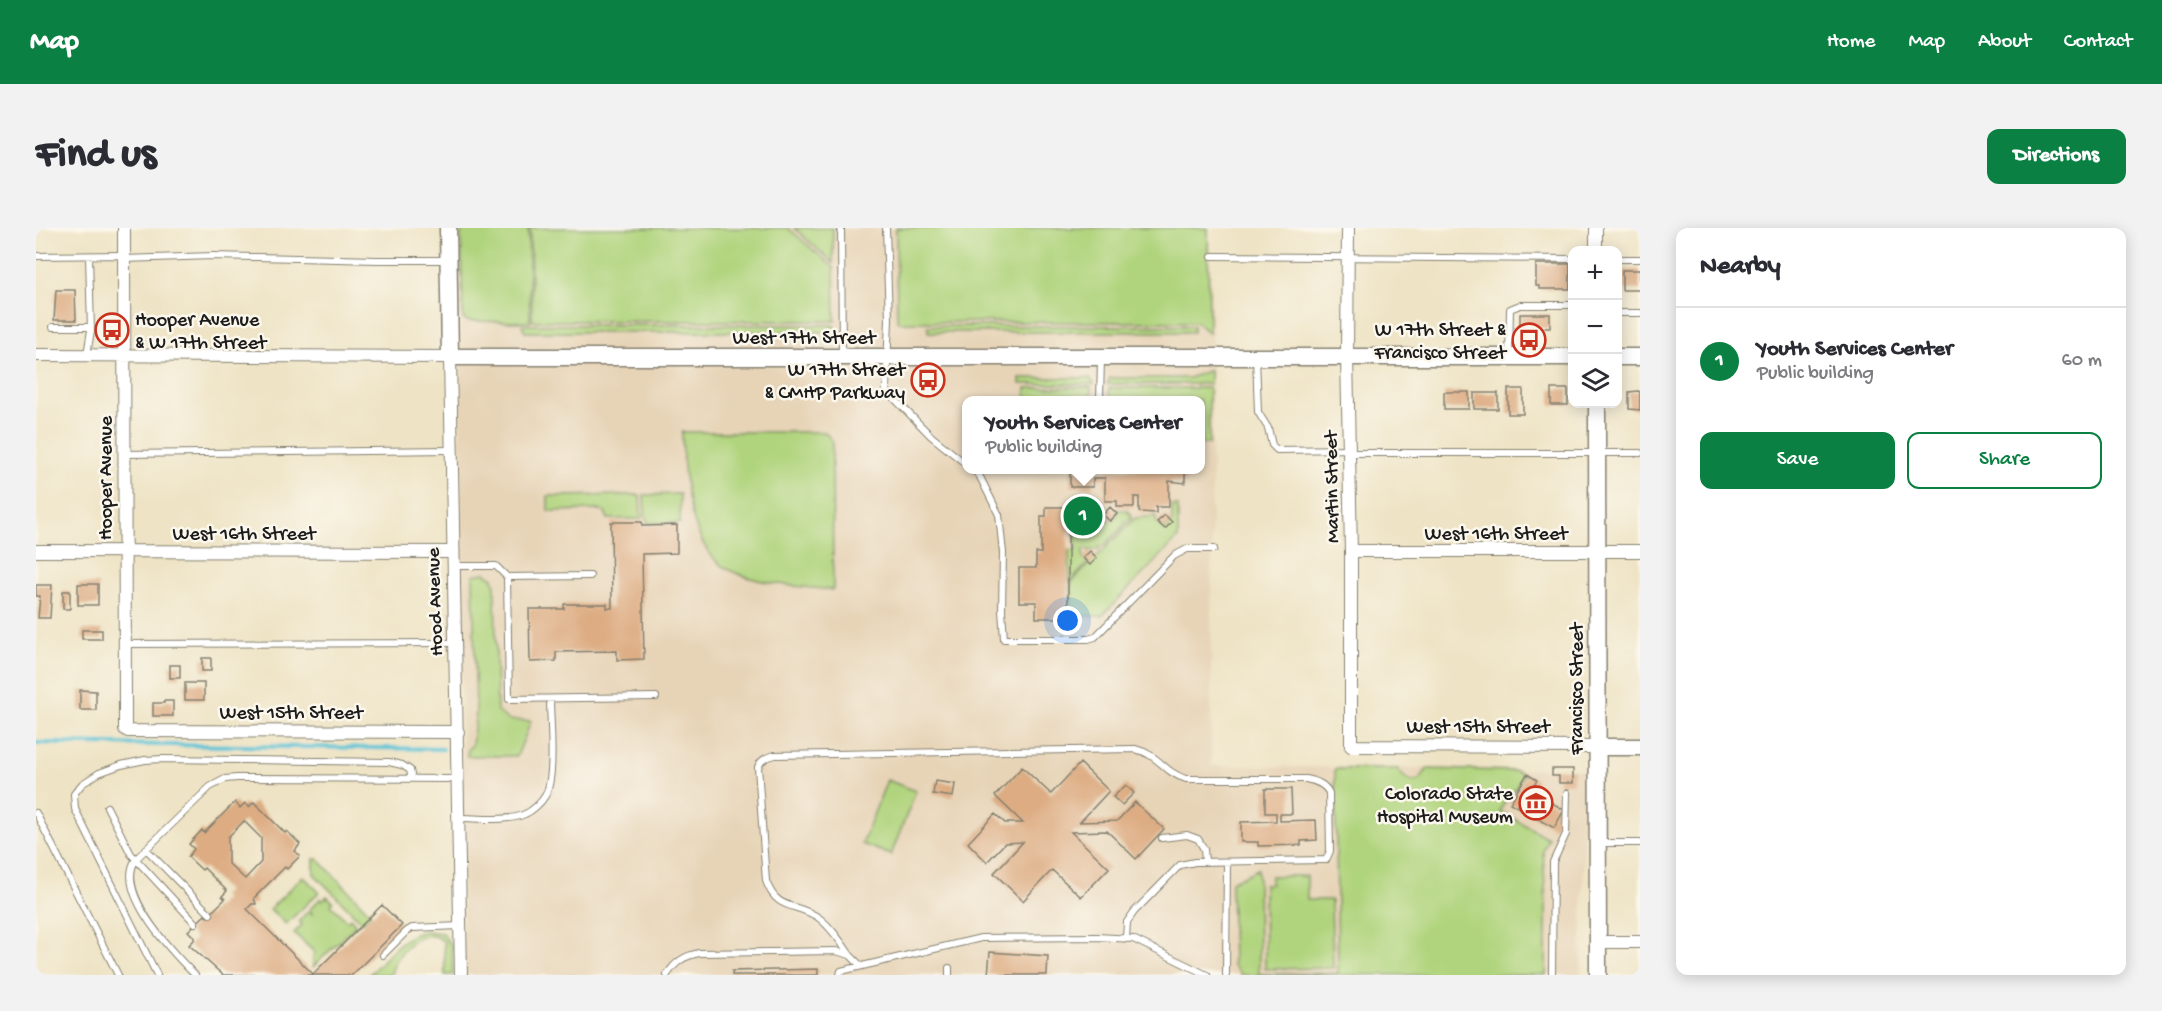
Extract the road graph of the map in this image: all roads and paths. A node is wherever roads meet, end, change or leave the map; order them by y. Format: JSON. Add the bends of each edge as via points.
{"nodes":[{"id":1,"x":124,"y":228,"type":"edge"},
{"id":2,"x":448,"y":228,"type":"edge"},
{"id":3,"x":841,"y":228,"type":"edge"},
{"id":4,"x":886,"y":228,"type":"edge"},
{"id":5,"x":1348,"y":228,"type":"edge"},
{"id":6,"x":1596,"y":228,"type":"edge"},
{"id":7,"x":1596,"y":246,"type":"edge"},
{"id":8,"x":36,"y":256,"type":"edge"},
{"id":9,"x":89,"y":256,"type":"junction"},
{"id":10,"x":1212,"y":256,"type":"dead end"},
{"id":11,"x":124,"y":257,"type":"junction"},
{"id":12,"x":1348,"y":258,"type":"junction"},
{"id":13,"x":1568,"y":259,"type":"edge"},
{"id":14,"x":1622,"y":259,"type":"edge"},
{"id":15,"x":1640,"y":259,"type":"edge"},
{"id":16,"x":449,"y":260,"type":"junction"},
{"id":17,"x":1568,"y":305,"type":"edge"},
{"id":18,"x":1622,"y":313,"type":"edge"},
{"id":19,"x":1640,"y":313,"type":"edge"},
{"id":20,"x":53,"y":327,"type":"dead end"},
{"id":21,"x":90,"y":327,"type":"junction"},
{"id":22,"x":36,"y":355,"type":"edge"},
{"id":23,"x":87,"y":356,"type":"junction"},
{"id":24,"x":124,"y":356,"type":"junction"},
{"id":25,"x":1347,"y":356,"type":"junction"},
{"id":26,"x":450,"y":357,"type":"junction"},
{"id":27,"x":842,"y":357,"type":"junction"},
{"id":28,"x":887,"y":357,"type":"junction"},
{"id":29,"x":1101,"y":357,"type":"junction"},
{"id":30,"x":1256,"y":357,"type":"junction"},
{"id":31,"x":1509,"y":357,"type":"junction"},
{"id":32,"x":1568,"y":357,"type":"edge"},
{"id":33,"x":1622,"y":357,"type":"edge"},
{"id":34,"x":1640,"y":357,"type":"edge"},
{"id":35,"x":1100,"y":396,"type":"edge"},
{"id":36,"x":1597,"y":408,"type":"edge"},
{"id":37,"x":451,"y":450,"type":"junction"},
{"id":38,"x":1349,"y":451,"type":"junction"},
{"id":39,"x":1597,"y":453,"type":"junction"},
{"id":40,"x":1640,"y":453,"type":"edge"},
{"id":41,"x":124,"y":454,"type":"junction"},
{"id":42,"x":962,"y":461,"type":"edge"},
{"id":43,"x":979,"y":474,"type":"edge"},
{"id":44,"x":1214,"y":549,"type":"dead end"},
{"id":45,"x":36,"y":551,"type":"edge"},
{"id":46,"x":123,"y":551,"type":"junction"},
{"id":47,"x":1351,"y":551,"type":"junction"},
{"id":48,"x":1597,"y":551,"type":"junction"},
{"id":49,"x":1640,"y":551,"type":"edge"},
{"id":50,"x":453,"y":552,"type":"junction"},
{"id":51,"x":453,"y":566,"type":"junction"},
{"id":52,"x":590,"y":576,"type":"dead end"},
{"id":53,"x":507,"y":577,"type":"junction"},
{"id":54,"x":455,"y":643,"type":"junction"},
{"id":55,"x":123,"y":644,"type":"junction"},
{"id":56,"x":656,"y":697,"type":"dead end"},
{"id":57,"x":550,"y":699,"type":"junction"},
{"id":58,"x":125,"y":729,"type":"joint"},
{"id":59,"x":458,"y":732,"type":"junction"},
{"id":60,"x":1351,"y":746,"type":"joint"},
{"id":61,"x":1596,"y":747,"type":"junction"},
{"id":62,"x":1640,"y":747,"type":"edge"},
{"id":63,"x":412,"y":779,"type":"junction"},
{"id":64,"x":459,"y":779,"type":"junction"},
{"id":65,"x":1568,"y":793,"type":"dead end"},
{"id":66,"x":107,"y":807,"type":"dead end"},
{"id":67,"x":36,"y":813,"type":"edge"},
{"id":68,"x":460,"y":818,"type":"junction"},
{"id":69,"x":1162,"y":838,"type":"dead end"},
{"id":70,"x":1597,"y":843,"type":"junction"},
{"id":71,"x":1640,"y":843,"type":"edge"},
{"id":72,"x":146,"y":849,"type":"junction"},
{"id":73,"x":136,"y":860,"type":"junction"},
{"id":74,"x":1205,"y":862,"type":"junction"},
{"id":75,"x":1227,"y":862,"type":"junction"},
{"id":76,"x":210,"y":914,"type":"dead end"},
{"id":77,"x":195,"y":923,"type":"dead end"},
{"id":78,"x":461,"y":926,"type":"junction"},
{"id":79,"x":1126,"y":939,"type":"junction"},
{"id":80,"x":1598,"y":942,"type":"junction"},
{"id":81,"x":1640,"y":942,"type":"edge"},
{"id":82,"x":850,"y":955,"type":"junction"},
{"id":83,"x":383,"y":956,"type":"dead end"},
{"id":84,"x":861,"y":966,"type":"junction"},
{"id":85,"x":118,"y":975,"type":"edge"},
{"id":86,"x":157,"y":975,"type":"edge"},
{"id":87,"x":195,"y":975,"type":"edge"},
{"id":88,"x":461,"y":975,"type":"edge"},
{"id":89,"x":667,"y":975,"type":"edge"},
{"id":90,"x":840,"y":975,"type":"edge"},
{"id":91,"x":1207,"y":975,"type":"edge"},
{"id":92,"x":1226,"y":975,"type":"edge"},
{"id":93,"x":1552,"y":975,"type":"edge"},
{"id":94,"x":1598,"y":975,"type":"edge"}],
"edges":[{"from":1,"to":11,"type":"street","name":"Hooper Avenue"},
{"from":2,"to":16,"type":"street","name":"Hood Avenue"},
{"from":3,"to":27,"type":"lane"},
{"from":4,"to":28,"type":"lane"},
{"from":5,"to":12,"type":"street","name":"Martin Street"},
{"from":6,"to":7,"type":"street"},
{"from":8,"to":9,"type":"lane"},
{"from":9,"to":11,"type":"lane"},
{"from":9,"to":21,"type":"lane"},
{"from":10,"to":12,"type":"lane"},
{"from":11,"to":16,"type":"lane"},
{"from":11,"to":24,"type":"street","name":"Hooper Avenue"},
{"from":12,"to":13,"type":"lane"},
{"from":12,"to":25,"type":"street","name":"Martin Street"},
{"from":14,"to":15,"type":"lane"},
{"from":16,"to":26,"type":"street","name":"Hood Avenue"},
{"from":17,"to":31,"type":"lane","via":[[1520,305],[1510,309]]},
{"from":18,"to":19,"type":"lane"},
{"from":20,"to":21,"type":"lane"},
{"from":21,"to":23,"type":"lane"},
{"from":22,"to":23,"type":"street","name":"West 17th Street"},
{"from":23,"to":24,"type":"street","name":"West 17th Street"},
{"from":24,"to":26,"type":"street","name":"West 17th Street"},
{"from":24,"to":41,"type":"street","name":"Hooper Avenue"},
{"from":25,"to":30,"type":"street","name":"West 17th Street"},
{"from":25,"to":31,"type":"street","name":"West 17th Street"},
{"from":25,"to":38,"type":"street","name":"Martin Street"},
{"from":26,"to":27,"type":"street","name":"West 17th Street"},
{"from":26,"to":37,"type":"street","name":"Hood Avenue"},
{"from":27,"to":28,"type":"street","name":"West 17th Street"},
{"from":28,"to":29,"type":"street","name":"West 17th Street"},
{"from":28,"to":42,"type":"lane","via":[[886,390]]},
{"from":29,"to":30,"type":"street","name":"West 17th Street"},
{"from":29,"to":35,"type":"lane"},
{"from":30,"to":38,"type":"lane","via":[[1258,412],[1275,449]]},
{"from":31,"to":32,"type":"street","name":"West 17th Street"},
{"from":33,"to":34,"type":"street"},
{"from":36,"to":39,"type":"street","name":"Francisco Street"},
{"from":37,"to":41,"type":"lane"},
{"from":37,"to":50,"type":"street","name":"Hood Avenue"},
{"from":38,"to":39,"type":"lane"},
{"from":38,"to":47,"type":"street","name":"Martin Street"},
{"from":39,"to":40,"type":"lane"},
{"from":39,"to":48,"type":"street","name":"Francisco Street"},
{"from":41,"to":46,"type":"street","name":"Hooper Avenue"},
{"from":43,"to":44,"type":"lane","via":[[999,515],[1004,639],[1095,637],[1174,556],[1186,549]]},
{"from":45,"to":46,"type":"street","name":"West 16th Street"},
{"from":46,"to":50,"type":"street","name":"West 16th Street"},
{"from":46,"to":55,"type":"street","name":"Hooper Avenue"},
{"from":47,"to":48,"type":"street","name":"West 16th Street"},
{"from":47,"to":60,"type":"street","name":"Martin Street"},
{"from":48,"to":49,"type":"street","name":"West 16th Street"},
{"from":48,"to":61,"type":"street","name":"Francisco Street"},
{"from":50,"to":51,"type":"street","name":"Hood Avenue"},
{"from":51,"to":53,"type":"lane","via":[[496,566]]},
{"from":51,"to":54,"type":"street","name":"Hood Avenue"},
{"from":52,"to":53,"type":"lane"},
{"from":53,"to":57,"type":"lane","via":[[509,699]]},
{"from":54,"to":55,"type":"lane"},
{"from":54,"to":59,"type":"street","name":"Hood Avenue"},
{"from":55,"to":58,"type":"street","name":"Hooper Avenue"},
{"from":56,"to":57,"type":"lane"},
{"from":57,"to":68,"type":"lane","via":[[551,775],[545,796],[524,815]]},
{"from":58,"to":59,"type":"street","name":"West 15th Street"},
{"from":59,"to":64,"type":"street","name":"Hood Avenue"},
{"from":60,"to":61,"type":"street","name":"West 15th Street"},
{"from":61,"to":62,"type":"street","name":"West 15th Street"},
{"from":61,"to":70,"type":"street","name":"Francisco Street"},
{"from":63,"to":64,"type":"lane"},
{"from":63,"to":72,"type":"lane","via":[[225,779],[210,787]]},
{"from":63,"to":86,"type":"lane","via":[[410,770],[389,762],[162,759],[121,765],[82,784],[74,794],[75,809]]},
{"from":64,"to":68,"type":"street","name":"Hood Avenue"},
{"from":65,"to":93,"type":"lane","via":[[1566,834],[1553,862]]},
{"from":66,"to":73,"type":"lane"},
{"from":67,"to":85,"type":"lane"},
{"from":68,"to":78,"type":"street","name":"Hood Avenue"},
{"from":69,"to":74,"type":"lane","via":[[1186,835],[1198,839]]},
{"from":70,"to":71,"type":"lane"},
{"from":70,"to":80,"type":"street","name":"Francisco Street"},
{"from":72,"to":73,"type":"lane"},
{"from":72,"to":76,"type":"lane"},
{"from":73,"to":77,"type":"lane"},
{"from":73,"to":87,"type":"lane","via":[[130,873],[140,904],[160,938]]},
{"from":74,"to":75,"type":"lane"},
{"from":74,"to":79,"type":"lane","via":[[1180,865],[1174,870],[1130,917]]},
{"from":75,"to":82,"type":"lane","via":[[1326,860],[1330,851],[1327,789],[1306,779],[1186,779],[1148,752],[1135,749],[766,758],[758,767],[766,881],[771,893],[783,904],[821,919]]},
{"from":75,"to":92,"type":"lane"},
{"from":78,"to":83,"type":"lane","via":[[412,928]]},
{"from":78,"to":88,"type":"street","name":"Hood Avenue"},
{"from":79,"to":84,"type":"lane","via":[[981,938]]},
{"from":79,"to":91,"type":"lane"},
{"from":80,"to":81,"type":"street"},
{"from":80,"to":94,"type":"street","name":"Francisco Street"},
{"from":82,"to":84,"type":"lane"},
{"from":82,"to":89,"type":"lane","via":[[836,951],[699,953],[676,962]]},
{"from":84,"to":90,"type":"lane","via":[[841,971]]}]}
